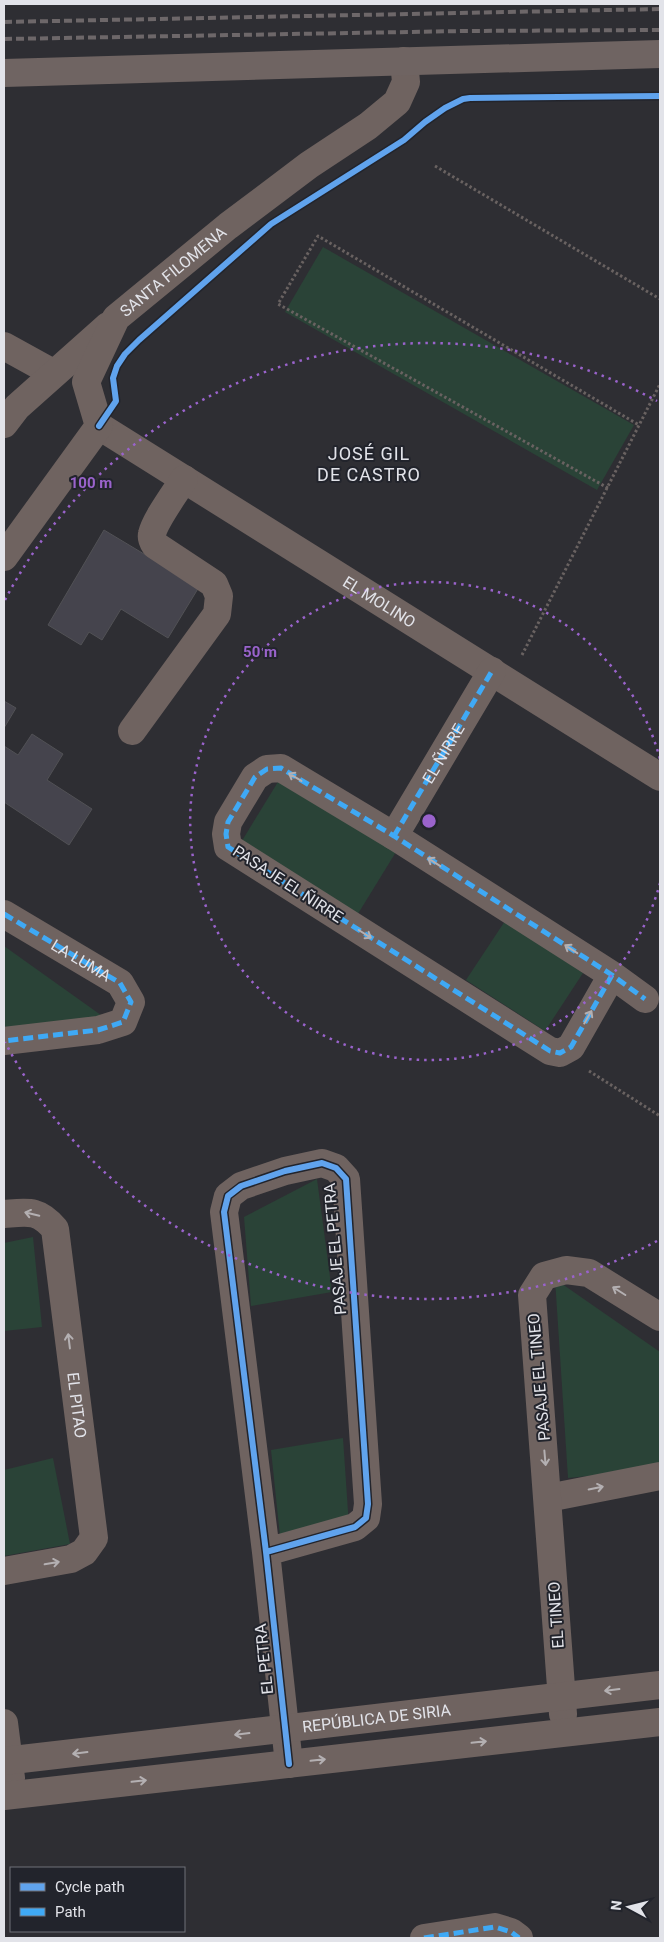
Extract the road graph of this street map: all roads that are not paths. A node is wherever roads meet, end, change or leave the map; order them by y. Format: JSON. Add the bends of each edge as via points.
{"nodes":[{"id":1,"x":660,"y":54,"type":"edge"},
{"id":2,"x":404,"y":61,"type":"junction"},
{"id":3,"x":4,"y":73,"type":"edge"},
{"id":4,"x":116,"y":318,"type":"junction"},
{"id":5,"x":4,"y":346,"type":"edge"},
{"id":6,"x":53,"y":373,"type":"junction"},
{"id":7,"x":4,"y":424,"type":"edge"},
{"id":8,"x":99,"y":426,"type":"junction"},
{"id":9,"x":184,"y":478,"type":"junction"},
{"id":10,"x":4,"y":557,"type":"edge"},
{"id":11,"x":500,"y":676,"type":"junction"},
{"id":12,"x":132,"y":731,"type":"dead end"},
{"id":13,"x":660,"y":777,"type":"edge"},
{"id":14,"x":394,"y":836,"type":"junction"},
{"id":15,"x":4,"y":914,"type":"edge"},
{"id":16,"x":612,"y":975,"type":"junction"},
{"id":17,"x":645,"y":998,"type":"dead end"},
{"id":18,"x":4,"y":1041,"type":"edge"},
{"id":19,"x":4,"y":1214,"type":"edge"},
{"id":20,"x":660,"y":1317,"type":"edge"},
{"id":21,"x":660,"y":1476,"type":"edge"},
{"id":22,"x":548,"y":1498,"type":"junction"},
{"id":23,"x":266,"y":1552,"type":"junction"},
{"id":24,"x":4,"y":1571,"type":"edge"},
{"id":25,"x":660,"y":1685,"type":"edge"},
{"id":26,"x":562,"y":1696,"type":"junction"},
{"id":27,"x":660,"y":1722,"type":"edge"},
{"id":28,"x":4,"y":1723,"type":"edge"},
{"id":29,"x":285,"y":1729,"type":"junction"},
{"id":30,"x":564,"y":1733,"type":"junction"},
{"id":31,"x":6,"y":1761,"type":"edge"},
{"id":32,"x":289,"y":1764,"type":"junction"},
{"id":33,"x":9,"y":1795,"type":"edge"},
{"id":34,"x":424,"y":1938,"type":"edge"},
{"id":35,"x":519,"y":1938,"type":"edge"}],
"edges":[{"from":1,"to":2,"type":"main road"},
{"from":2,"to":3,"type":"main road"},
{"from":2,"to":4,"type":"street","name":"SANTA FILOMENA","via":[[406,82],[397,102],[228,226]]},
{"from":4,"to":6,"type":"street"},
{"from":4,"to":8,"type":"street","name":"SANTA FILOMENA","via":[[86,382]]},
{"from":5,"to":6,"type":"street"},
{"from":6,"to":7,"type":"street"},
{"from":8,"to":9,"type":"street","name":"EL MOLINO"},
{"from":8,"to":10,"type":"street"},
{"from":9,"to":11,"type":"street","name":"EL MOLINO"},
{"from":9,"to":12,"type":"street","via":[[156,524],[152,540],[214,584],[219,596],[217,614]]},
{"from":11,"to":13,"type":"street","name":"EL MOLINO"},
{"from":11,"to":14,"type":"street","name":"EL ÑIRRE"},
{"from":16,"to":14,"type":"street","name":"PASAJE EL ÑIRRE","one_way":true},
{"from":14,"to":16,"type":"street","name":"PASAJE EL ÑIRRE","one_way":true,"via":[[281,768],[267,769],[255,777],[228,822],[226,834],[228,847],[550,1051],[560,1053],[571,1047]]},
{"from":15,"to":18,"type":"street","name":"LA LUMA","via":[[120,983],[131,1002],[123,1022],[98,1030]]},
{"from":16,"to":17,"type":"street","name":"PASAJE EL ÑIRRE"},
{"from":24,"to":19,"type":"street","name":"EL PITAO","one_way":true,"via":[[71,1559],[84,1552],[94,1538],[55,1229],[45,1218],[29,1212]]},
{"from":20,"to":22,"type":"street","name":"PASAJE EL TINEO","one_way":true,"via":[[589,1273],[566,1270],[544,1276],[532,1295]]},
{"from":22,"to":21,"type":"street","one_way":true},
{"from":22,"to":26,"type":"street","name":"EL TINEO"},
{"from":23,"to":23,"type":"street","name":"PASAJE EL PETRA","via":[[355,1527],[366,1518],[368,1504],[346,1178],[336,1168],[322,1163],[241,1186],[228,1196],[224,1212]]},
{"from":23,"to":29,"type":"street","name":"EL PETRA"},
{"from":25,"to":26,"type":"street","name":"REPÚBLICA DE SIRIA","one_way":true},
{"from":26,"to":29,"type":"street","name":"REPÚBLICA DE SIRIA"},
{"from":26,"to":30,"type":"street","name":"EL TINEO"},
{"from":27,"to":30,"type":"street"},
{"from":28,"to":31,"type":"street"},
{"from":29,"to":31,"type":"street","name":"REPÚBLICA DE SIRIA","one_way":true},
{"from":29,"to":32,"type":"street","name":"EL PETRA"},
{"from":32,"to":30,"type":"street","one_way":true},
{"from":31,"to":33,"type":"street"},
{"from":33,"to":32,"type":"street","one_way":true},
{"from":34,"to":35,"type":"street","via":[[495,1927],[512,1932]]}]}
